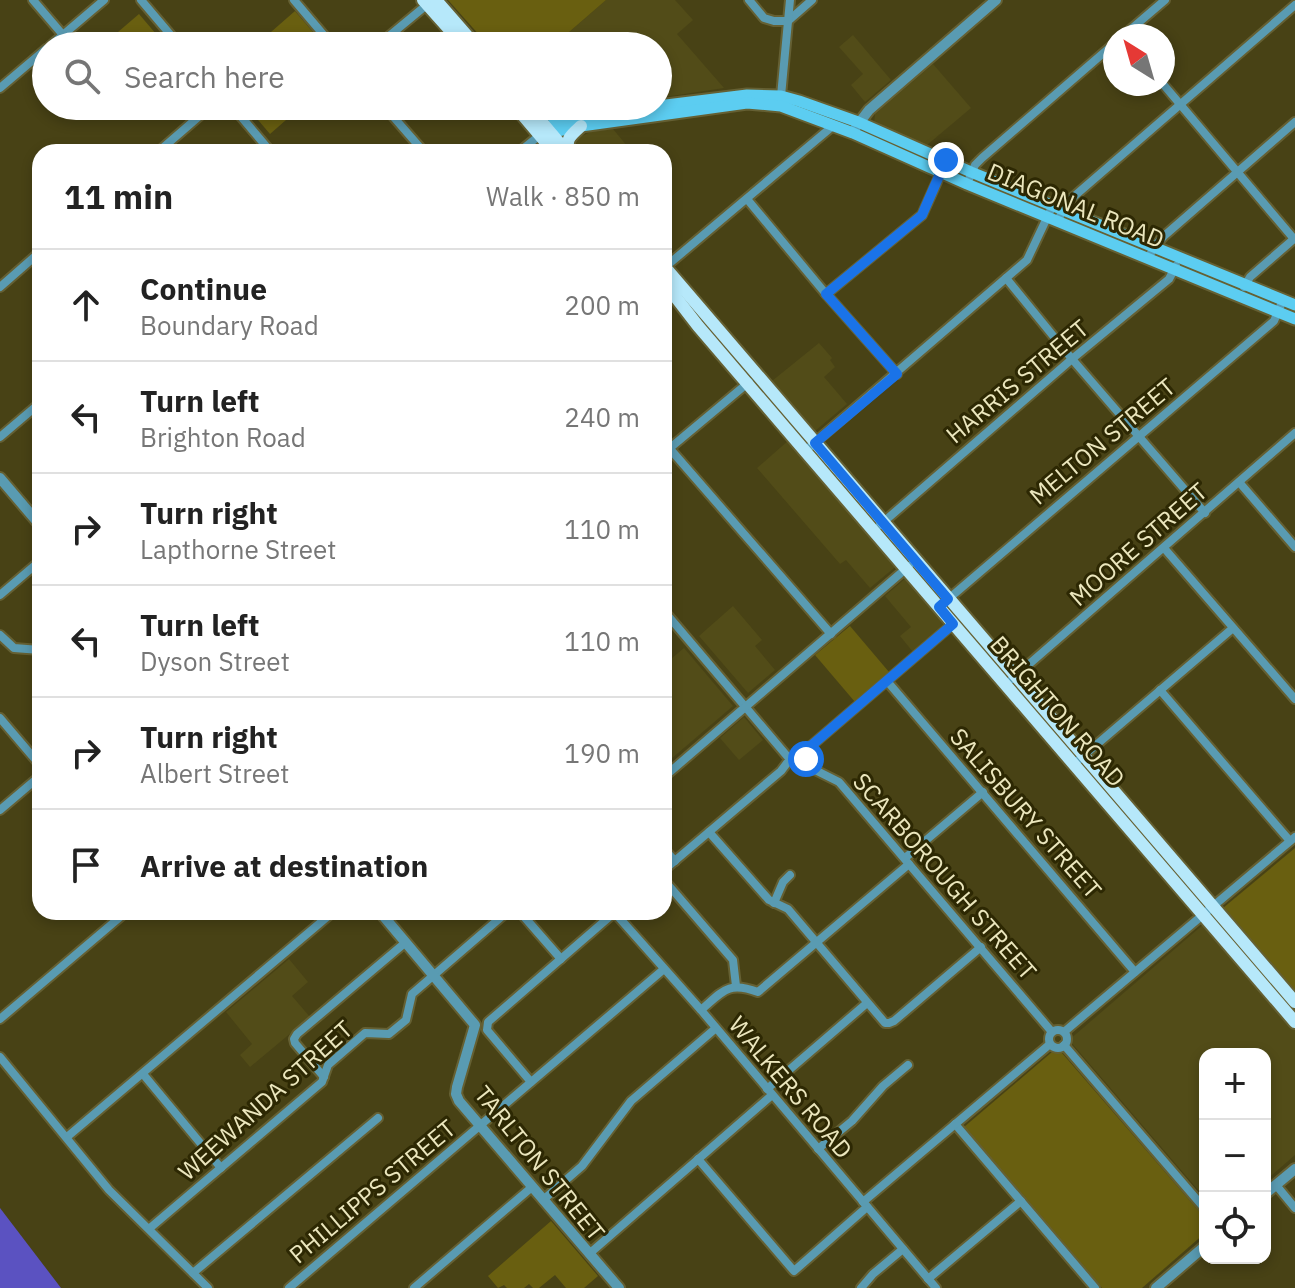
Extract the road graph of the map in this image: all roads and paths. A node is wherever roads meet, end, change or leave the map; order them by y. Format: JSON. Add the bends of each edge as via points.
{"nodes":[{"id":1,"x":33,"y":0,"type":"edge"},
{"id":2,"x":104,"y":0,"type":"edge"},
{"id":3,"x":141,"y":0,"type":"edge"},
{"id":4,"x":294,"y":0,"type":"edge"},
{"id":5,"x":749,"y":0,"type":"edge"},
{"id":6,"x":790,"y":0,"type":"edge"},
{"id":7,"x":812,"y":0,"type":"edge"},
{"id":8,"x":996,"y":0,"type":"edge"},
{"id":9,"x":1165,"y":0,"type":"edge"},
{"id":10,"x":430,"y":1,"type":"edge"},
{"id":11,"x":1295,"y":5,"type":"edge"},
{"id":12,"x":788,"y":21,"type":"junction"},
{"id":13,"x":1137,"y":24,"type":"edge"},
{"id":14,"x":60,"y":32,"type":"edge"},
{"id":15,"x":67,"y":32,"type":"edge"},
{"id":16,"x":168,"y":32,"type":"edge"},
{"id":17,"x":321,"y":32,"type":"edge"},
{"id":18,"x":393,"y":32,"type":"edge"},
{"id":19,"x":456,"y":32,"type":"edge"},
{"id":20,"x":1103,"y":53,"type":"edge"},
{"id":21,"x":32,"y":61,"type":"edge"},
{"id":22,"x":0,"y":88,"type":"edge"},
{"id":23,"x":781,"y":96,"type":"junction"},
{"id":24,"x":1174,"y":96,"type":"edge"},
{"id":25,"x":1180,"y":103,"type":"junction"},
{"id":26,"x":672,"y":104,"type":"edge"},
{"id":27,"x":872,"y":107,"type":"junction"},
{"id":28,"x":672,"y":113,"type":"edge"},
{"id":29,"x":813,"y":117,"type":"junction"},
{"id":30,"x":195,"y":120,"type":"edge"},
{"id":31,"x":244,"y":120,"type":"edge"},
{"id":32,"x":396,"y":120,"type":"edge"},
{"id":33,"x":532,"y":120,"type":"edge"},
{"id":34,"x":538,"y":120,"type":"edge"},
{"id":35,"x":568,"y":120,"type":"edge"},
{"id":36,"x":624,"y":120,"type":"edge"},
{"id":37,"x":1295,"y":122,"type":"edge"},
{"id":38,"x":834,"y":125,"type":"junction"},
{"id":39,"x":581,"y":126,"type":"junction"},
{"id":40,"x":856,"y":127,"type":"junction"},
{"id":41,"x":871,"y":128,"type":"junction"},
{"id":42,"x":546,"y":132,"type":"junction"},
{"id":43,"x":814,"y":142,"type":"junction"},
{"id":44,"x":167,"y":144,"type":"edge"},
{"id":45,"x":264,"y":144,"type":"edge"},
{"id":46,"x":417,"y":144,"type":"edge"},
{"id":47,"x":530,"y":144,"type":"edge"},
{"id":48,"x":551,"y":144,"type":"edge"},
{"id":49,"x":559,"y":144,"type":"edge"},
{"id":50,"x":567,"y":144,"type":"edge"},
{"id":51,"x":946,"y":160,"type":"junction"},
{"id":52,"x":971,"y":172,"type":"junction"},
{"id":53,"x":1237,"y":172,"type":"junction"},
{"id":54,"x":941,"y":173,"type":"junction"},
{"id":55,"x":967,"y":184,"type":"junction"},
{"id":56,"x":747,"y":199,"type":"junction"},
{"id":57,"x":1058,"y":207,"type":"junction"},
{"id":58,"x":1053,"y":219,"type":"junction"},
{"id":59,"x":1295,"y":239,"type":"edge"},
{"id":60,"x":1154,"y":247,"type":"junction"},
{"id":61,"x":1179,"y":257,"type":"junction"},
{"id":62,"x":32,"y":259,"type":"edge"},
{"id":63,"x":1148,"y":259,"type":"junction"},
{"id":64,"x":672,"y":260,"type":"edge"},
{"id":65,"x":1174,"y":270,"type":"junction"},
{"id":66,"x":672,"y":277,"type":"edge"},
{"id":67,"x":1006,"y":278,"type":"junction"},
{"id":68,"x":1245,"y":284,"type":"junction"},
{"id":69,"x":0,"y":287,"type":"edge"},
{"id":70,"x":672,"y":292,"type":"edge"},
{"id":71,"x":826,"y":294,"type":"junction"},
{"id":72,"x":1240,"y":296,"type":"junction"},
{"id":73,"x":1289,"y":302,"type":"edge"},
{"id":74,"x":1278,"y":313,"type":"junction"},
{"id":75,"x":1295,"y":319,"type":"edge"},
{"id":76,"x":1072,"y":359,"type":"junction"},
{"id":77,"x":897,"y":374,"type":"junction"},
{"id":78,"x":753,"y":379,"type":"junction"},
{"id":79,"x":32,"y":410,"type":"edge"},
{"id":80,"x":1295,"y":433,"type":"edge"},
{"id":81,"x":1138,"y":436,"type":"junction"},
{"id":82,"x":0,"y":437,"type":"edge"},
{"id":83,"x":672,"y":443,"type":"edge"},
{"id":84,"x":810,"y":447,"type":"junction"},
{"id":85,"x":672,"y":455,"type":"edge"},
{"id":86,"x":0,"y":478,"type":"edge"},
{"id":87,"x":1239,"y":482,"type":"junction"},
{"id":88,"x":1205,"y":513,"type":"junction"},
{"id":89,"x":32,"y":516,"type":"edge"},
{"id":90,"x":878,"y":526,"type":"junction"},
{"id":91,"x":1295,"y":547,"type":"edge"},
{"id":92,"x":1164,"y":548,"type":"junction"},
{"id":93,"x":912,"y":564,"type":"junction"},
{"id":94,"x":32,"y":568,"type":"edge"},
{"id":95,"x":0,"y":595,"type":"edge"},
{"id":96,"x":944,"y":603,"type":"junction"},
{"id":97,"x":672,"y":620,"type":"edge"},
{"id":98,"x":953,"y":624,"type":"junction"},
{"id":99,"x":1233,"y":628,"type":"junction"},
{"id":100,"x":831,"y":634,"type":"junction"},
{"id":101,"x":0,"y":635,"type":"edge"},
{"id":102,"x":32,"y":649,"type":"edge"},
{"id":103,"x":1010,"y":680,"type":"junction"},
{"id":104,"x":887,"y":681,"type":"junction"},
{"id":105,"x":1160,"y":690,"type":"junction"},
{"id":106,"x":1295,"y":699,"type":"edge"},
{"id":107,"x":745,"y":707,"type":"junction"},
{"id":108,"x":0,"y":718,"type":"edge"},
{"id":109,"x":812,"y":745,"type":"junction"},
{"id":110,"x":32,"y":756,"type":"edge"},
{"id":111,"x":792,"y":759,"type":"junction"},
{"id":112,"x":1080,"y":760,"type":"junction"},
{"id":113,"x":808,"y":766,"type":"junction"},
{"id":114,"x":672,"y":770,"type":"edge"},
{"id":115,"x":32,"y":783,"type":"edge"},
{"id":116,"x":983,"y":792,"type":"junction"},
{"id":117,"x":0,"y":810,"type":"edge"},
{"id":118,"x":709,"y":832,"type":"junction"},
{"id":119,"x":1293,"y":839,"type":"edge"},
{"id":120,"x":672,"y":858,"type":"edge"},
{"id":121,"x":675,"y":861,"type":"junction"},
{"id":122,"x":907,"y":861,"type":"junction"},
{"id":123,"x":672,"y":863,"type":"edge"},
{"id":124,"x":790,"y":875,"type":"dead end"},
{"id":125,"x":672,"y":889,"type":"edge"},
{"id":126,"x":774,"y":903,"type":"junction"},
{"id":127,"x":1208,"y":910,"type":"junction"},
{"id":128,"x":117,"y":920,"type":"edge"},
{"id":129,"x":324,"y":920,"type":"edge"},
{"id":130,"x":387,"y":920,"type":"edge"},
{"id":131,"x":498,"y":920,"type":"edge"},
{"id":132,"x":527,"y":920,"type":"edge"},
{"id":133,"x":606,"y":920,"type":"edge"},
{"id":134,"x":622,"y":920,"type":"edge"},
{"id":135,"x":406,"y":942,"type":"junction"},
{"id":136,"x":816,"y":943,"type":"junction"},
{"id":137,"x":981,"y":947,"type":"junction"},
{"id":138,"x":561,"y":959,"type":"junction"},
{"id":139,"x":664,"y":969,"type":"junction"},
{"id":140,"x":1135,"y":972,"type":"junction"},
{"id":141,"x":434,"y":975,"type":"junction"},
{"id":142,"x":736,"y":986,"type":"junction"},
{"id":143,"x":1295,"y":1002,"type":"edge"},
{"id":144,"x":867,"y":1003,"type":"junction"},
{"id":145,"x":701,"y":1010,"type":"junction"},
{"id":146,"x":0,"y":1019,"type":"edge"},
{"id":147,"x":1295,"y":1022,"type":"edge"},
{"id":148,"x":716,"y":1028,"type":"junction"},
{"id":149,"x":1052,"y":1032,"type":"junction"},
{"id":150,"x":1064,"y":1032,"type":"junction"},
{"id":151,"x":1050,"y":1044,"type":"junction"},
{"id":152,"x":1064,"y":1045,"type":"junction"},
{"id":153,"x":0,"y":1057,"type":"edge"},
{"id":154,"x":908,"y":1065,"type":"dead end"},
{"id":155,"x":143,"y":1074,"type":"junction"},
{"id":156,"x":324,"y":1077,"type":"junction"},
{"id":157,"x":531,"y":1082,"type":"junction"},
{"id":158,"x":770,"y":1092,"type":"junction"},
{"id":159,"x":378,"y":1118,"type":"dead end"},
{"id":160,"x":955,"y":1124,"type":"junction"},
{"id":161,"x":480,"y":1126,"type":"junction"},
{"id":162,"x":67,"y":1137,"type":"junction"},
{"id":163,"x":818,"y":1149,"type":"junction"},
{"id":164,"x":698,"y":1159,"type":"junction"},
{"id":165,"x":221,"y":1168,"type":"junction"},
{"id":166,"x":1295,"y":1169,"type":"edge"},
{"id":167,"x":1276,"y":1185,"type":"junction"},
{"id":168,"x":532,"y":1187,"type":"junction"},
{"id":169,"x":1267,"y":1192,"type":"edge"},
{"id":170,"x":543,"y":1200,"type":"junction"},
{"id":171,"x":1021,"y":1201,"type":"junction"},
{"id":172,"x":1199,"y":1202,"type":"edge"},
{"id":173,"x":865,"y":1204,"type":"junction"},
{"id":174,"x":1295,"y":1208,"type":"edge"},
{"id":175,"x":150,"y":1228,"type":"junction"},
{"id":176,"x":903,"y":1249,"type":"junction"},
{"id":177,"x":1199,"y":1251,"type":"edge"},
{"id":178,"x":589,"y":1254,"type":"junction"},
{"id":179,"x":193,"y":1273,"type":"junction"},
{"id":180,"x":928,"y":1279,"type":"junction"},
{"id":181,"x":208,"y":1288,"type":"edge"},
{"id":182,"x":289,"y":1288,"type":"edge"},
{"id":183,"x":414,"y":1288,"type":"edge"},
{"id":184,"x":619,"y":1288,"type":"edge"},
{"id":185,"x":861,"y":1288,"type":"edge"},
{"id":186,"x":936,"y":1288,"type":"edge"},
{"id":187,"x":1095,"y":1288,"type":"edge"},
{"id":188,"x":1156,"y":1288,"type":"edge"}],
"edges":[{"from":1,"to":14,"type":"street"},
{"from":2,"to":15,"type":"street"},
{"from":3,"to":16,"type":"street"},
{"from":4,"to":17,"type":"street"},
{"from":5,"to":12,"type":"street","via":[[764,18]]},
{"from":6,"to":12,"type":"street"},
{"from":7,"to":12,"type":"street"},
{"from":8,"to":27,"type":"street"},
{"from":9,"to":13,"type":"street"},
{"from":10,"to":18,"type":"street"},
{"from":10,"to":19,"type":"main road"},
{"from":11,"to":25,"type":"street"},
{"from":12,"to":23,"type":"street"},
{"from":20,"to":52,"type":"street"},
{"from":21,"to":22,"type":"street"},
{"from":23,"to":26,"type":"main road","name":"DIAGONAL ROAD"},
{"from":23,"to":40,"type":"main road","name":"DIAGONAL ROAD"},
{"from":24,"to":25,"type":"street"},
{"from":25,"to":53,"type":"street"},
{"from":25,"to":57,"type":"street"},
{"from":27,"to":40,"type":"street"},
{"from":27,"to":41,"type":"street","via":[[867,119]]},
{"from":28,"to":29,"type":"main road","name":"DIAGONAL ROAD","via":[[747,103],[781,106]]},
{"from":29,"to":38,"type":"main road","name":"DIAGONAL ROAD"},
{"from":29,"to":43,"type":"street","via":[[818,125]]},
{"from":30,"to":44,"type":"street"},
{"from":31,"to":45,"type":"street"},
{"from":32,"to":46,"type":"street"},
{"from":33,"to":42,"type":"main road"},
{"from":34,"to":42,"type":"main road"},
{"from":35,"to":42,"type":"main road","name":"DIAGONAL ROAD","via":[[555,122]]},
{"from":36,"to":39,"type":"main road","name":"DIAGONAL ROAD"},
{"from":37,"to":53,"type":"street"},
{"from":38,"to":40,"type":"main road","name":"DIAGONAL ROAD"},
{"from":38,"to":43,"type":"street"},
{"from":39,"to":42,"type":"main road","name":"DIAGONAL ROAD"},
{"from":39,"to":50,"type":"main road"},
{"from":40,"to":41,"type":"main road","name":"DIAGONAL ROAD"},
{"from":40,"to":54,"type":"main road","name":"DIAGONAL ROAD"},
{"from":41,"to":51,"type":"main road","name":"DIAGONAL ROAD"},
{"from":42,"to":47,"type":"street"},
{"from":42,"to":48,"type":"main road"},
{"from":42,"to":49,"type":"main road"},
{"from":43,"to":56,"type":"street"},
{"from":51,"to":52,"type":"main road","name":"DIAGONAL ROAD"},
{"from":51,"to":54,"type":"street"},
{"from":52,"to":55,"type":"street"},
{"from":52,"to":57,"type":"main road","name":"DIAGONAL ROAD"},
{"from":53,"to":59,"type":"street"},
{"from":53,"to":60,"type":"street"},
{"from":54,"to":55,"type":"main road","name":"DIAGONAL ROAD"},
{"from":54,"to":71,"type":"street","via":[[922,215]]},
{"from":55,"to":58,"type":"main road","name":"DIAGONAL ROAD"},
{"from":56,"to":64,"type":"street"},
{"from":56,"to":71,"type":"street"},
{"from":57,"to":58,"type":"street"},
{"from":57,"to":60,"type":"main road","name":"DIAGONAL ROAD"},
{"from":58,"to":63,"type":"main road","name":"DIAGONAL ROAD"},
{"from":58,"to":67,"type":"street","via":[[1027,260]]},
{"from":59,"to":68,"type":"street"},
{"from":60,"to":61,"type":"main road","name":"DIAGONAL ROAD"},
{"from":60,"to":63,"type":"street"},
{"from":61,"to":65,"type":"street","name":"HARRIS STREET"},
{"from":61,"to":68,"type":"main road","name":"DIAGONAL ROAD"},
{"from":62,"to":69,"type":"street"},
{"from":63,"to":65,"type":"main road","name":"DIAGONAL ROAD"},
{"from":65,"to":72,"type":"main road","name":"DIAGONAL ROAD"},
{"from":65,"to":76,"type":"street","name":"HARRIS STREET"},
{"from":66,"to":78,"type":"main road","name":"BRIGHTON ROAD"},
{"from":67,"to":76,"type":"street"},
{"from":67,"to":77,"type":"street"},
{"from":68,"to":72,"type":"street"},
{"from":68,"to":73,"type":"main road","name":"DIAGONAL ROAD"},
{"from":70,"to":78,"type":"main road","name":"BRIGHTON ROAD"},
{"from":71,"to":77,"type":"street"},
{"from":72,"to":74,"type":"main road","name":"DIAGONAL ROAD"},
{"from":73,"to":74,"type":"street","name":"MELTON STREET"},
{"from":74,"to":75,"type":"main road","name":"DIAGONAL ROAD"},
{"from":74,"to":81,"type":"street","name":"MELTON STREET"},
{"from":76,"to":81,"type":"street"},
{"from":76,"to":90,"type":"street","name":"HARRIS STREET"},
{"from":77,"to":84,"type":"street"},
{"from":78,"to":83,"type":"street"},
{"from":78,"to":84,"type":"main road","name":"BRIGHTON ROAD"},
{"from":79,"to":82,"type":"street"},
{"from":80,"to":87,"type":"street","name":"MOORE STREET"},
{"from":81,"to":88,"type":"street"},
{"from":81,"to":96,"type":"street","name":"MELTON STREET"},
{"from":84,"to":90,"type":"main road","name":"BRIGHTON ROAD"},
{"from":85,"to":100,"type":"street"},
{"from":86,"to":89,"type":"street"},
{"from":87,"to":88,"type":"street","name":"MOORE STREET"},
{"from":87,"to":91,"type":"street"},
{"from":88,"to":92,"type":"street","name":"MOORE STREET"},
{"from":90,"to":93,"type":"main road","name":"BRIGHTON ROAD"},
{"from":92,"to":99,"type":"street"},
{"from":92,"to":103,"type":"street","name":"MOORE STREET"},
{"from":93,"to":96,"type":"main road","name":"BRIGHTON ROAD"},
{"from":93,"to":100,"type":"street"},
{"from":94,"to":95,"type":"street"},
{"from":96,"to":98,"type":"main road","name":"BRIGHTON ROAD"},
{"from":96,"to":103,"type":"main road","name":"BRIGHTON ROAD"},
{"from":97,"to":107,"type":"street"},
{"from":98,"to":103,"type":"main road","name":"BRIGHTON ROAD"},
{"from":98,"to":104,"type":"street"},
{"from":99,"to":105,"type":"street"},
{"from":99,"to":106,"type":"street"},
{"from":100,"to":107,"type":"street"},
{"from":101,"to":102,"type":"street","via":[[14,648]]},
{"from":103,"to":112,"type":"main road","name":"BRIGHTON ROAD"},
{"from":104,"to":109,"type":"street"},
{"from":104,"to":116,"type":"street","name":"SALISBURY STREET"},
{"from":105,"to":112,"type":"street"},
{"from":105,"to":119,"type":"street"},
{"from":107,"to":111,"type":"street"},
{"from":107,"to":114,"type":"street"},
{"from":108,"to":110,"type":"street"},
{"from":109,"to":111,"type":"street"},
{"from":109,"to":113,"type":"street"},
{"from":111,"to":113,"type":"street","name":"SCARBOROUGH STREET"},
{"from":111,"to":118,"type":"street"},
{"from":112,"to":127,"type":"main road","name":"BRIGHTON ROAD"},
{"from":113,"to":122,"type":"street","name":"SCARBOROUGH STREET","via":[[839,782]]},
{"from":115,"to":117,"type":"street"},
{"from":116,"to":122,"type":"street"},
{"from":116,"to":140,"type":"street","name":"SALISBURY STREET"},
{"from":118,"to":121,"type":"street"},
{"from":118,"to":126,"type":"street"},
{"from":119,"to":127,"type":"street"},
{"from":120,"to":121,"type":"street"},
{"from":121,"to":123,"type":"street"},
{"from":122,"to":136,"type":"street"},
{"from":122,"to":137,"type":"street","name":"SCARBOROUGH STREET"},
{"from":124,"to":126,"type":"street"},
{"from":125,"to":142,"type":"street","via":[[733,960]]},
{"from":126,"to":136,"type":"street","via":[[788,909]]},
{"from":127,"to":140,"type":"street"},
{"from":127,"to":143,"type":"main road","name":"BRIGHTON ROAD"},
{"from":127,"to":147,"type":"main road","name":"BRIGHTON ROAD"},
{"from":128,"to":146,"type":"street"},
{"from":129,"to":155,"type":"street"},
{"from":130,"to":135,"type":"street"},
{"from":131,"to":141,"type":"street","name":"WEEWANDA STREET"},
{"from":132,"to":138,"type":"street"},
{"from":133,"to":138,"type":"street"},
{"from":134,"to":139,"type":"street","name":"WALKERS ROAD"},
{"from":135,"to":141,"type":"street"},
{"from":135,"to":156,"type":"street","via":[[297,1034],[295,1043]]},
{"from":136,"to":142,"type":"street","via":[[758,992]]},
{"from":136,"to":144,"type":"street"},
{"from":137,"to":144,"type":"street","via":[[894,1021],[884,1022]]},
{"from":137,"to":149,"type":"street","name":"SCARBOROUGH STREET"},
{"from":138,"to":157,"type":"street","via":[[486,1027]]},
{"from":139,"to":145,"type":"street","name":"WALKERS ROAD"},
{"from":139,"to":157,"type":"street","name":"PHILLIPPS STREET"},
{"from":140,"to":150,"type":"street"},
{"from":141,"to":156,"type":"street","name":"WEEWANDA STREET","via":[[412,994],[406,1020],[389,1034],[365,1033],[328,1065]]},
{"from":141,"to":161,"type":"street","name":"TARLTON STREET","via":[[475,1025],[456,1094]]},
{"from":142,"to":145,"type":"street"},
{"from":144,"to":158,"type":"street"},
{"from":145,"to":148,"type":"street","name":"WALKERS ROAD"},
{"from":148,"to":158,"type":"street","name":"WALKERS ROAD"},
{"from":148,"to":170,"type":"street","via":[[631,1101],[582,1166]]},
{"from":149,"to":150,"type":"street"},
{"from":149,"to":151,"type":"street"},
{"from":150,"to":152,"type":"street"},
{"from":151,"to":152,"type":"street"},
{"from":151,"to":160,"type":"street"},
{"from":152,"to":172,"type":"street"},
{"from":153,"to":162,"type":"street"},
{"from":154,"to":163,"type":"street"},
{"from":155,"to":162,"type":"street"},
{"from":155,"to":165,"type":"street"},
{"from":156,"to":165,"type":"street","name":"WEEWANDA STREET"},
{"from":157,"to":161,"type":"street","name":"PHILLIPPS STREET"},
{"from":158,"to":163,"type":"street","name":"WALKERS ROAD"},
{"from":158,"to":164,"type":"street"},
{"from":159,"to":179,"type":"street"},
{"from":160,"to":171,"type":"street"},
{"from":160,"to":173,"type":"street"},
{"from":161,"to":168,"type":"street","name":"TARLTON STREET"},
{"from":161,"to":182,"type":"street","name":"PHILLIPPS STREET"},
{"from":162,"to":175,"type":"street","via":[[109,1190]]},
{"from":163,"to":173,"type":"street","name":"WALKERS ROAD"},
{"from":164,"to":173,"type":"street","via":[[794,1271]]},
{"from":164,"to":178,"type":"street"},
{"from":165,"to":175,"type":"street","name":"WEEWANDA STREET"},
{"from":166,"to":167,"type":"street"},
{"from":167,"to":169,"type":"street"},
{"from":167,"to":174,"type":"street"},
{"from":168,"to":170,"type":"street","name":"TARLTON STREET"},
{"from":168,"to":183,"type":"street"},
{"from":170,"to":178,"type":"street","name":"TARLTON STREET"},
{"from":171,"to":180,"type":"street"},
{"from":171,"to":187,"type":"street"},
{"from":173,"to":176,"type":"street","name":"WALKERS ROAD"},
{"from":175,"to":179,"type":"street"},
{"from":176,"to":180,"type":"street","name":"WALKERS ROAD"},
{"from":176,"to":185,"type":"street"},
{"from":177,"to":188,"type":"street"},
{"from":178,"to":184,"type":"street","name":"TARLTON STREET"},
{"from":179,"to":181,"type":"street"},
{"from":180,"to":186,"type":"street","name":"WALKERS ROAD"}]}
